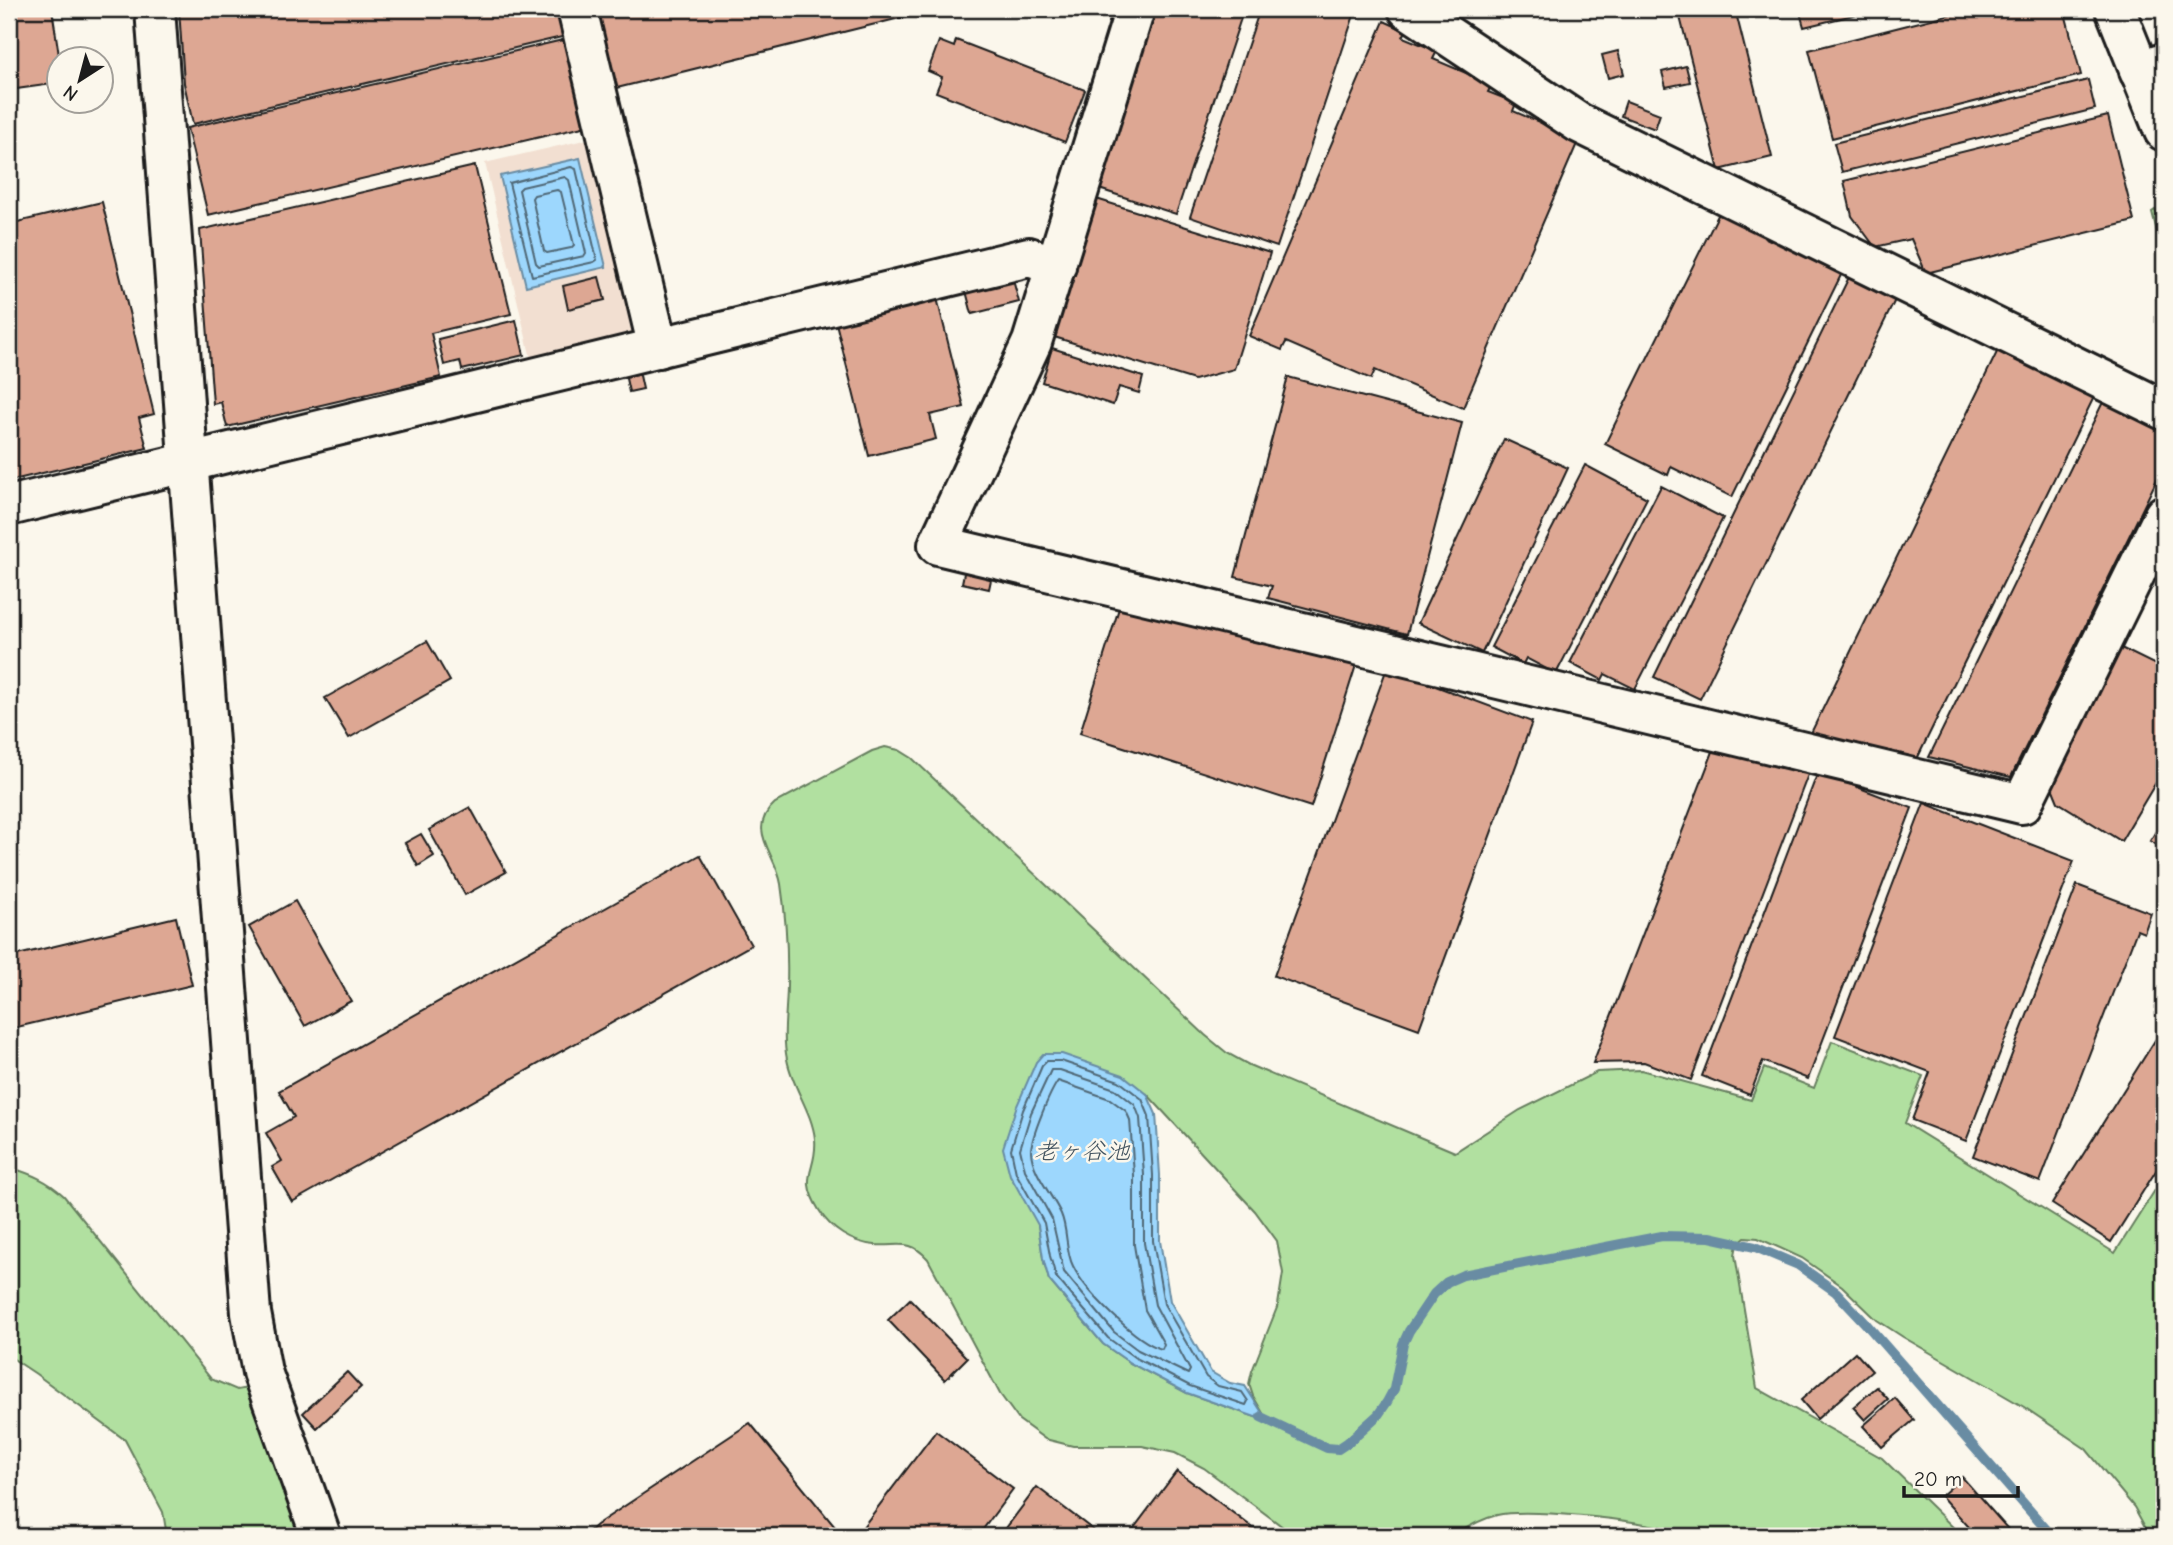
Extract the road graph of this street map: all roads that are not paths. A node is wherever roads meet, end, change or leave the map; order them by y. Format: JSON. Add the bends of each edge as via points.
{"nodes":[{"id":1,"x":155,"y":9,"type":"edge"},
{"id":2,"x":577,"y":9,"type":"edge"},
{"id":3,"x":1135,"y":9,"type":"edge"},
{"id":4,"x":1408,"y":9,"type":"edge"},
{"id":5,"x":2115,"y":9,"type":"edge"},
{"id":6,"x":2151,"y":67,"type":"edge"},
{"id":7,"x":2164,"y":131,"type":"edge"},
{"id":8,"x":1056,"y":266,"type":"junction"},
{"id":9,"x":658,"y":348,"type":"junction"},
{"id":10,"x":2164,"y":410,"type":"edge"},
{"id":11,"x":188,"y":463,"type":"junction"},
{"id":12,"x":9,"y":506,"type":"edge"},
{"id":13,"x":2164,"y":515,"type":"edge"},
{"id":14,"x":321,"y":1536,"type":"edge"}],
"edges":[{"from":1,"to":11,"type":"street"},
{"from":2,"to":9,"type":"street"},
{"from":3,"to":8,"type":"street"},
{"from":4,"to":10,"type":"street","via":[[1579,122]]},
{"from":5,"to":6,"type":"street"},
{"from":6,"to":7,"type":"street"},
{"from":8,"to":9,"type":"street","via":[[1029,257]]},
{"from":8,"to":13,"type":"street","via":[[1032,342],[938,545],[2022,804]]},
{"from":9,"to":11,"type":"street"},
{"from":11,"to":12,"type":"street"},
{"from":11,"to":14,"type":"street","via":[[251,1313],[262,1372]]}]}
